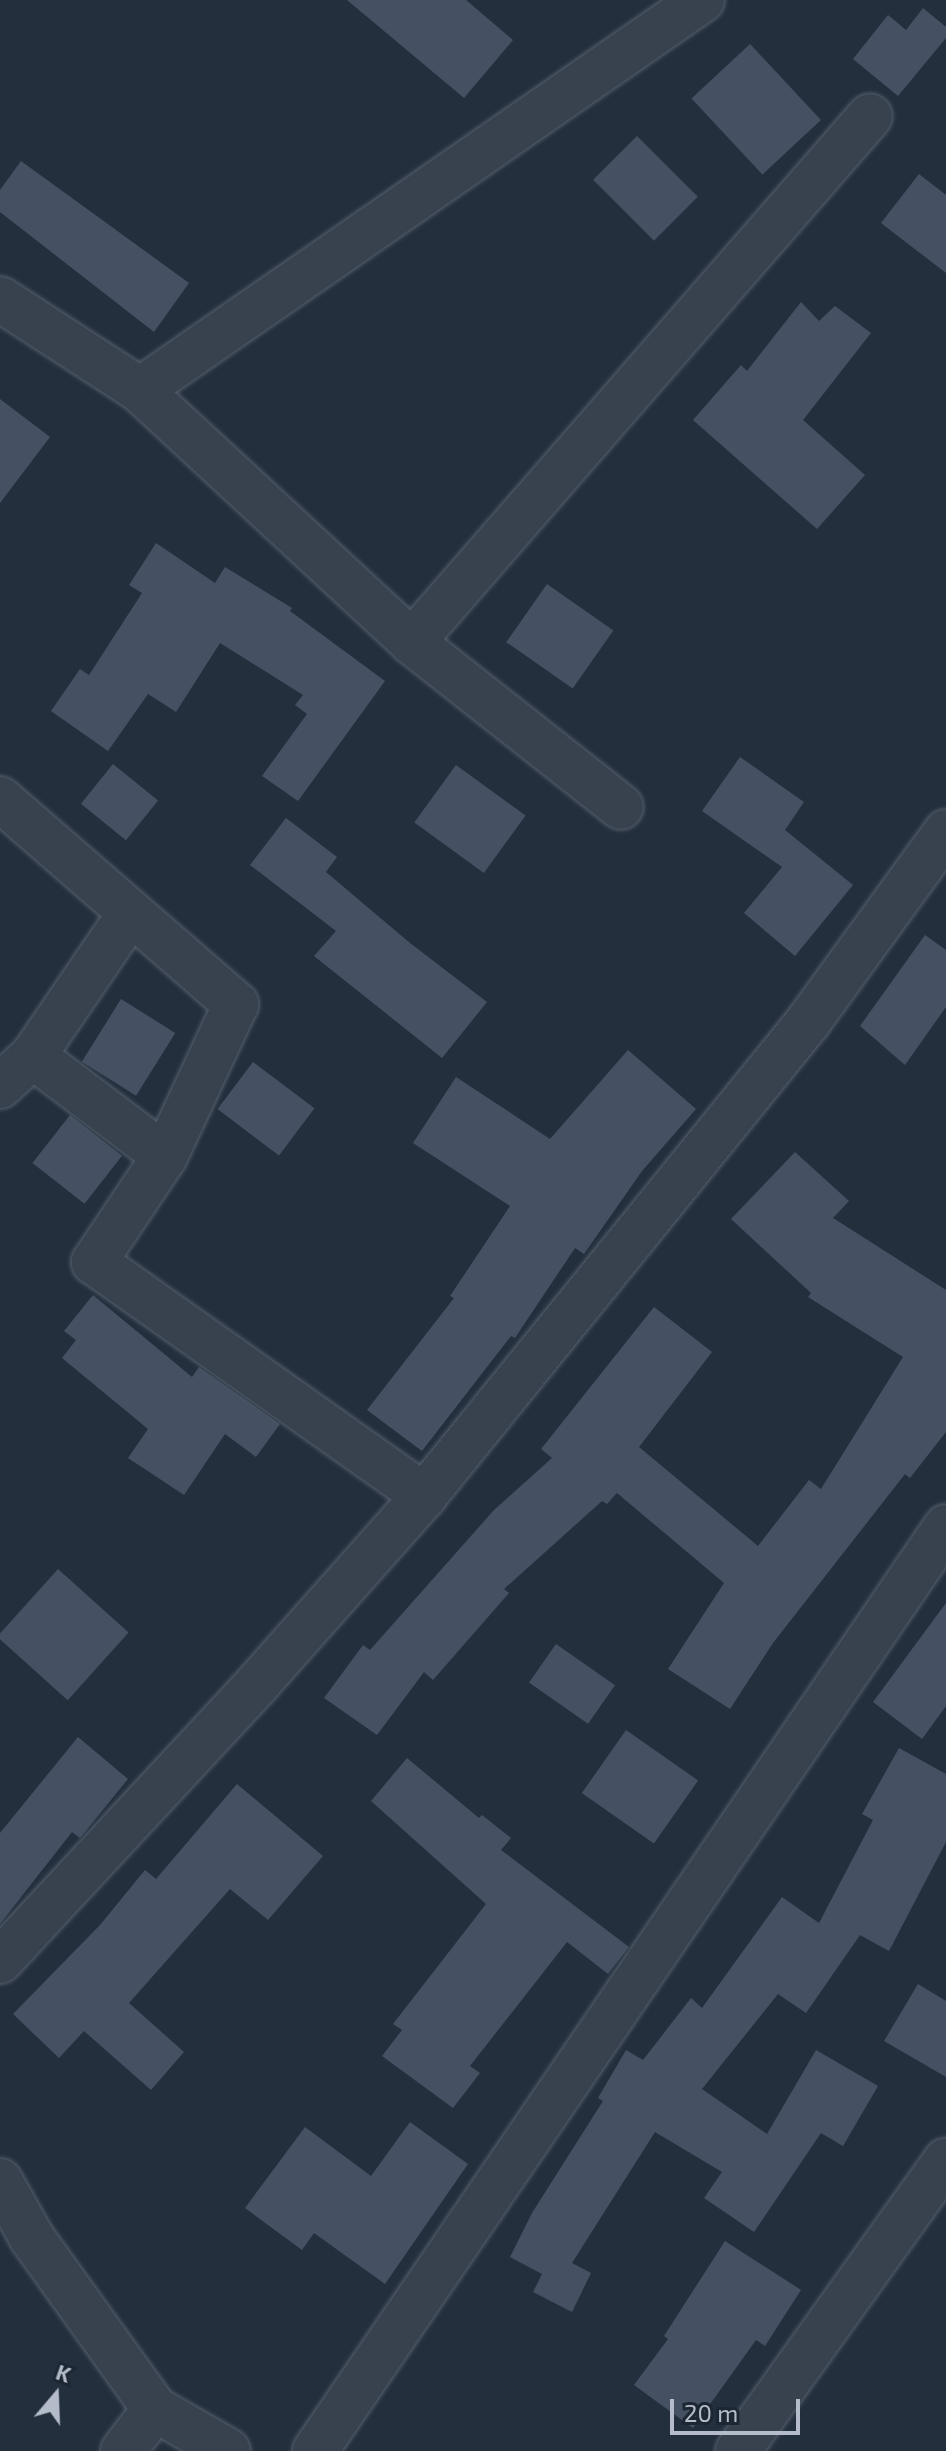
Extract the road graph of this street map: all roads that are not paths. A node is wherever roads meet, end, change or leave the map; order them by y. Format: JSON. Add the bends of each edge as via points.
{"nodes":[{"id":1,"x":702,"y":0,"type":"edge"},
{"id":2,"x":870,"y":116,"type":"dead end"},
{"id":3,"x":0,"y":299,"type":"edge"},
{"id":4,"x":140,"y":390,"type":"junction"},
{"id":5,"x":412,"y":642,"type":"junction"},
{"id":6,"x":0,"y":799,"type":"edge"},
{"id":7,"x":621,"y":807,"type":"dead end"},
{"id":8,"x":946,"y":832,"type":"edge"},
{"id":9,"x":130,"y":914,"type":"junction"},
{"id":10,"x":33,"y":1056,"type":"junction"},
{"id":11,"x":0,"y":1086,"type":"edge"},
{"id":12,"x":165,"y":1156,"type":"junction"},
{"id":13,"x":424,"y":1496,"type":"junction"},
{"id":14,"x":946,"y":1527,"type":"edge"},
{"id":15,"x":933,"y":1571,"type":"edge"},
{"id":16,"x":0,"y":1961,"type":"edge"},
{"id":17,"x":946,"y":2161,"type":"edge"},
{"id":18,"x":0,"y":2181,"type":"edge"},
{"id":19,"x":155,"y":2409,"type":"junction"},
{"id":20,"x":123,"y":2451,"type":"edge"},
{"id":21,"x":228,"y":2451,"type":"edge"},
{"id":22,"x":315,"y":2451,"type":"edge"},
{"id":23,"x":738,"y":2451,"type":"edge"}],
"edges":[{"from":1,"to":4,"type":"street"},
{"from":2,"to":5,"type":"street"},
{"from":3,"to":4,"type":"street"},
{"from":4,"to":5,"type":"street"},
{"from":5,"to":7,"type":"street"},
{"from":6,"to":9,"type":"street"},
{"from":8,"to":13,"type":"street","via":[[808,1022]]},
{"from":9,"to":10,"type":"street"},
{"from":9,"to":12,"type":"street","via":[[236,1004]]},
{"from":10,"to":11,"type":"street"},
{"from":10,"to":12,"type":"street"},
{"from":12,"to":13,"type":"street","via":[[94,1262]]},
{"from":13,"to":16,"type":"street"},
{"from":14,"to":15,"type":"street"},
{"from":15,"to":22,"type":"street"},
{"from":17,"to":23,"type":"street"},
{"from":18,"to":19,"type":"street","via":[[32,2238]]},
{"from":19,"to":20,"type":"street"},
{"from":19,"to":21,"type":"street"}]}
